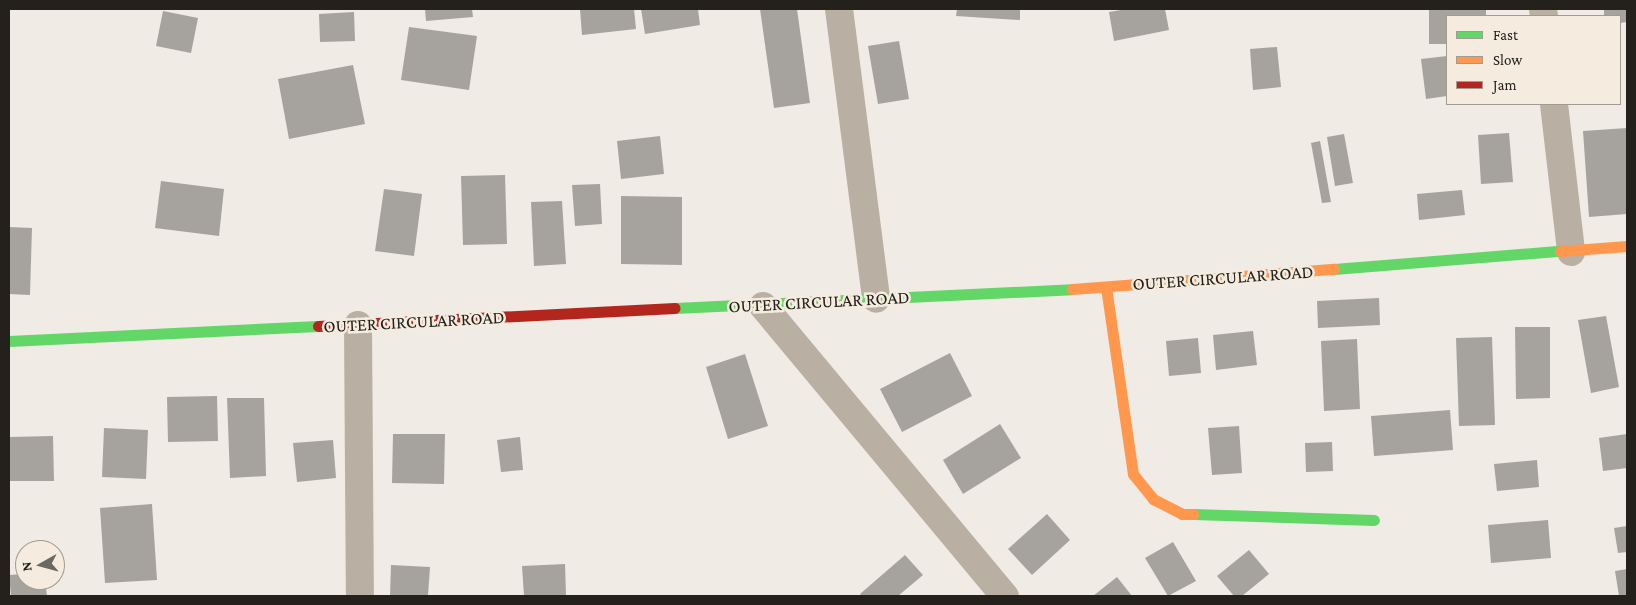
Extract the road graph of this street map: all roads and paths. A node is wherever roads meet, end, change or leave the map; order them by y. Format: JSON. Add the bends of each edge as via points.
{"nodes":[{"id":1,"x":839,"y":9,"type":"edge"},
{"id":2,"x":1554,"y":105,"type":"edge"},
{"id":3,"x":1627,"y":246,"type":"edge"},
{"id":4,"x":1571,"y":252,"type":"junction"},
{"id":5,"x":1106,"y":287,"type":"junction"},
{"id":6,"x":876,"y":299,"type":"junction"},
{"id":7,"x":763,"y":306,"type":"junction"},
{"id":8,"x":358,"y":325,"type":"junction"},
{"id":9,"x":9,"y":341,"type":"edge"},
{"id":10,"x":1374,"y":520,"type":"dead end"},
{"id":11,"x":360,"y":596,"type":"edge"},
{"id":12,"x":1005,"y":596,"type":"edge"}],
"edges":[{"from":1,"to":6,"type":"street"},
{"from":2,"to":4,"type":"street"},
{"from":3,"to":4,"type":"street","name":"OUTER CIRCULAR ROAD"},
{"from":4,"to":5,"type":"street","name":"OUTER CIRCULAR ROAD"},
{"from":5,"to":6,"type":"street","name":"OUTER CIRCULAR ROAD"},
{"from":5,"to":10,"type":"street","via":[[1132,474],[1153,498],[1182,514]]},
{"from":6,"to":7,"type":"street","name":"OUTER CIRCULAR ROAD"},
{"from":7,"to":8,"type":"street","name":"OUTER CIRCULAR ROAD"},
{"from":7,"to":12,"type":"street"},
{"from":8,"to":9,"type":"street","name":"OUTER CIRCULAR ROAD"},
{"from":8,"to":11,"type":"street"}]}
